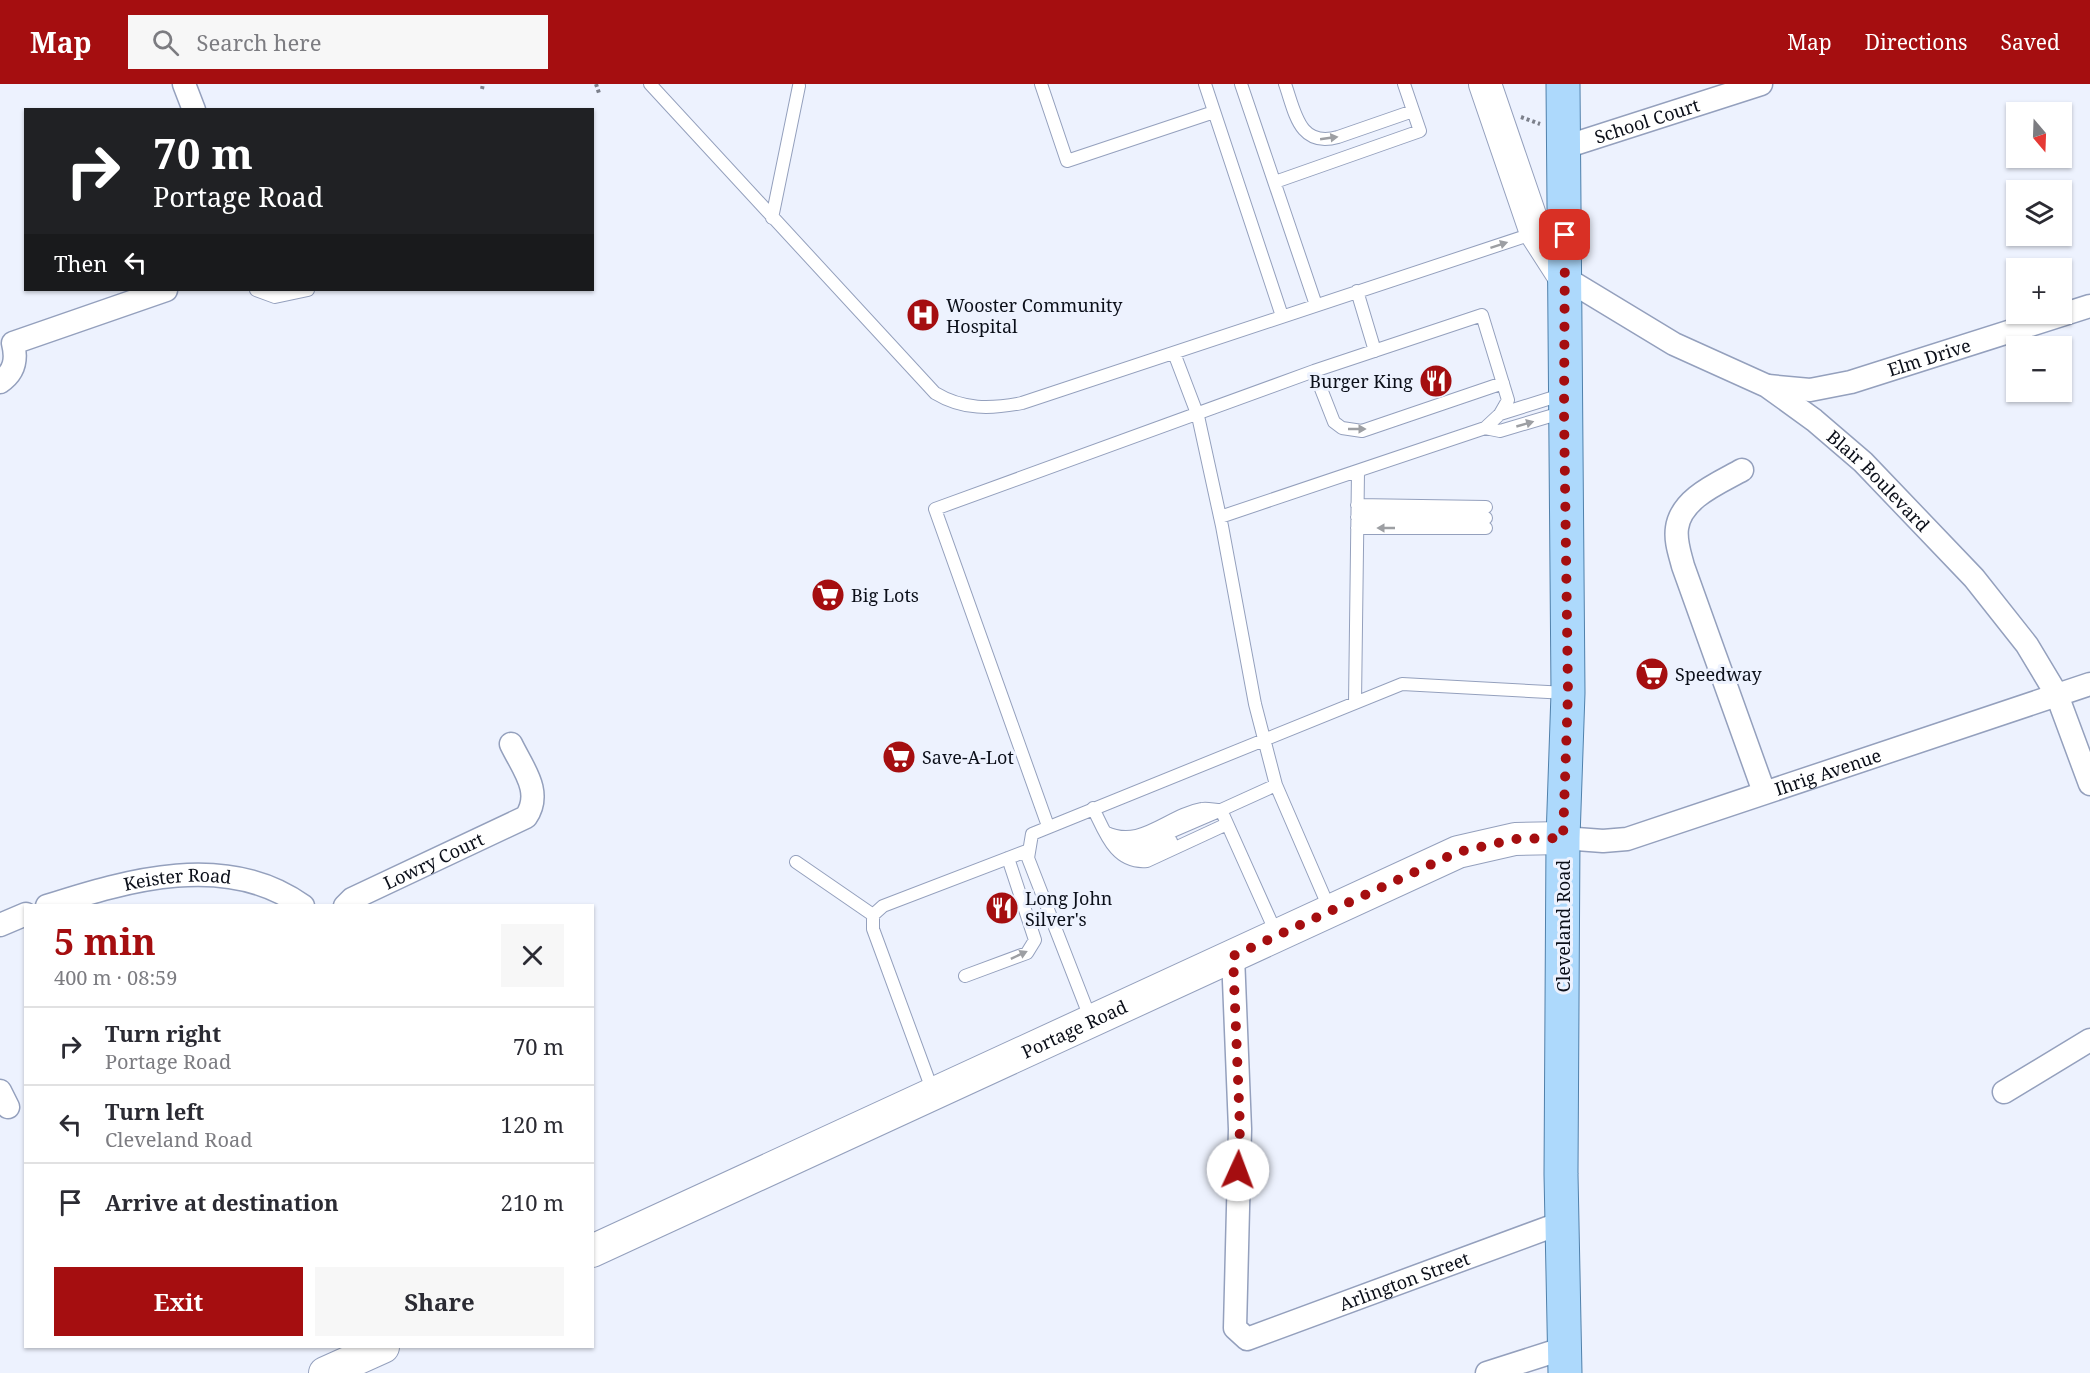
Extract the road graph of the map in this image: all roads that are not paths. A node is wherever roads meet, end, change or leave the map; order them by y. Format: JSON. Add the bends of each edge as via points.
{"nodes":[{"id":1,"x":184,"y":84,"type":"edge"},
{"id":2,"x":650,"y":84,"type":"edge"},
{"id":3,"x":1041,"y":84,"type":"edge"},
{"id":4,"x":1205,"y":84,"type":"edge"},
{"id":5,"x":1241,"y":84,"type":"edge"},
{"id":6,"x":1285,"y":84,"type":"edge"},
{"id":7,"x":1404,"y":84,"type":"edge"},
{"id":8,"x":1485,"y":84,"type":"edge"},
{"id":9,"x":1563,"y":84,"type":"edge"},
{"id":10,"x":799,"y":86,"type":"dead end"},
{"id":11,"x":1748,"y":86,"type":"edge"},
{"id":12,"x":193,"y":108,"type":"edge"},
{"id":13,"x":1413,"y":111,"type":"junction"},
{"id":14,"x":1214,"y":112,"type":"junction"},
{"id":15,"x":1564,"y":134,"type":"junction"},
{"id":16,"x":1275,"y":182,"type":"junction"},
{"id":17,"x":772,"y":218,"type":"junction"},
{"id":18,"x":1536,"y":233,"type":"junction"},
{"id":19,"x":1565,"y":278,"type":"junction"},
{"id":20,"x":163,"y":291,"type":"edge"},
{"id":21,"x":259,"y":291,"type":"edge"},
{"id":22,"x":305,"y":291,"type":"edge"},
{"id":23,"x":1356,"y":291,"type":"junction"},
{"id":24,"x":1316,"y":305,"type":"junction"},
{"id":25,"x":2090,"y":306,"type":"edge"},
{"id":26,"x":1282,"y":316,"type":"junction"},
{"id":27,"x":1375,"y":351,"type":"junction"},
{"id":28,"x":1174,"y":353,"type":"junction"},
{"id":29,"x":1314,"y":371,"type":"junction"},
{"id":30,"x":0,"y":382,"type":"edge"},
{"id":31,"x":1503,"y":383,"type":"junction"},
{"id":32,"x":1767,"y":386,"type":"junction"},
{"id":33,"x":1564,"y":403,"type":"junction"},
{"id":34,"x":1500,"y":414,"type":"junction"},
{"id":35,"x":1198,"y":416,"type":"junction"},
{"id":36,"x":1485,"y":428,"type":"junction"},
{"id":37,"x":1742,"y":470,"type":"dead end"},
{"id":38,"x":1358,"y":472,"type":"junction"},
{"id":39,"x":1220,"y":517,"type":"junction"},
{"id":40,"x":1357,"y":517,"type":"junction"},
{"id":41,"x":2090,"y":684,"type":"edge"},
{"id":42,"x":1568,"y":693,"type":"junction"},
{"id":43,"x":2057,"y":694,"type":"junction"},
{"id":44,"x":1355,"y":703,"type":"junction"},
{"id":45,"x":1264,"y":740,"type":"junction"},
{"id":46,"x":511,"y":744,"type":"dead end"},
{"id":47,"x":2090,"y":784,"type":"edge"},
{"id":48,"x":1276,"y":785,"type":"junction"},
{"id":49,"x":1764,"y":792,"type":"junction"},
{"id":50,"x":1094,"y":808,"type":"junction"},
{"id":51,"x":1224,"y":817,"type":"junction"},
{"id":52,"x":1048,"y":826,"type":"junction"},
{"id":53,"x":1563,"y":838,"type":"junction"},
{"id":54,"x":1109,"y":839,"type":"junction"},
{"id":55,"x":1029,"y":850,"type":"junction"},
{"id":56,"x":1008,"y":858,"type":"junction"},
{"id":57,"x":796,"y":862,"type":"dead end"},
{"id":58,"x":55,"y":904,"type":"edge"},
{"id":59,"x":299,"y":904,"type":"edge"},
{"id":60,"x":347,"y":904,"type":"edge"},
{"id":61,"x":1330,"y":911,"type":"junction"},
{"id":62,"x":24,"y":915,"type":"edge"},
{"id":63,"x":873,"y":915,"type":"junction"},
{"id":64,"x":0,"y":925,"type":"edge"},
{"id":65,"x":1277,"y":936,"type":"junction"},
{"id":66,"x":1233,"y":956,"type":"junction"},
{"id":67,"x":965,"y":976,"type":"dead end"},
{"id":68,"x":1091,"y":1021,"type":"junction"},
{"id":69,"x":2090,"y":1040,"type":"edge"},
{"id":70,"x":2004,"y":1092,"type":"dead end"},
{"id":71,"x":933,"y":1093,"type":"junction"},
{"id":72,"x":1561,"y":1223,"type":"junction"},
{"id":73,"x":594,"y":1250,"type":"edge"},
{"id":74,"x":381,"y":1348,"type":"edge"},
{"id":75,"x":1565,"y":1360,"type":"edge"},
{"id":76,"x":346,"y":1363,"type":"edge"},
{"id":77,"x":1487,"y":1373,"type":"edge"}],
"edges":[{"from":1,"to":12,"type":"street"},
{"from":2,"to":17,"type":"lane"},
{"from":3,"to":14,"type":"lane","via":[[1067,161]]},
{"from":4,"to":14,"type":"lane"},
{"from":5,"to":16,"type":"lane"},
{"from":6,"to":13,"type":"lane","one_way":true,"via":[[1299,123],[1314,139],[1327,140]]},
{"from":7,"to":13,"type":"lane"},
{"from":8,"to":18,"type":"main road"},
{"from":9,"to":15,"type":"main road","name":"Cleveland Road"},
{"from":10,"to":17,"type":"lane"},
{"from":11,"to":15,"type":"street","name":"School Court"},
{"from":13,"to":16,"type":"lane","via":[[1420,131]]},
{"from":14,"to":26,"type":"lane"},
{"from":15,"to":19,"type":"main road","name":"Cleveland Road"},
{"from":16,"to":24,"type":"lane"},
{"from":17,"to":28,"type":"lane","via":[[935,393],[958,405],[1000,408],[1022,403]]},
{"from":18,"to":19,"type":"main road"},
{"from":23,"to":18,"type":"lane","one_way":true},
{"from":19,"to":32,"type":"street","name":"Blair Boulevard","via":[[1674,344]]},
{"from":19,"to":33,"type":"main road","name":"Cleveland Road"},
{"from":20,"to":30,"type":"street","via":[[13,343],[13,368]]},
{"from":21,"to":22,"type":"lane","via":[[275,297]]},
{"from":23,"to":24,"type":"lane"},
{"from":23,"to":27,"type":"lane"},
{"from":24,"to":26,"type":"lane"},
{"from":25,"to":32,"type":"street","name":"Elm Drive","via":[[1851,382],[1810,390]]},
{"from":26,"to":28,"type":"lane"},
{"from":27,"to":29,"type":"lane"},
{"from":27,"to":31,"type":"lane","via":[[1482,315]]},
{"from":28,"to":35,"type":"lane"},
{"from":29,"to":31,"type":"lane","one_way":true,"via":[[1334,422],[1351,431],[1362,431]]},
{"from":29,"to":35,"type":"lane"},
{"from":31,"to":34,"type":"lane","via":[[1508,400]]},
{"from":32,"to":43,"type":"street","name":"Blair Boulevard","via":[[1863,462],[1974,578],[2027,645]]},
{"from":33,"to":34,"type":"lane"},
{"from":36,"to":33,"type":"lane","one_way":true,"via":[[1500,431]]},
{"from":33,"to":42,"type":"main road","name":"Cleveland Road"},
{"from":34,"to":36,"type":"lane"},
{"from":35,"to":39,"type":"lane"},
{"from":35,"to":52,"type":"lane","via":[[935,510]]},
{"from":36,"to":38,"type":"lane"},
{"from":37,"to":49,"type":"street","via":[[1693,501],[1677,526],[1677,536],[1683,566]]},
{"from":38,"to":39,"type":"lane"},
{"from":38,"to":40,"type":"lane"},
{"from":39,"to":45,"type":"lane"},
{"from":40,"to":40,"type":"lane","one_way":true,"via":[[1486,518]]},
{"from":40,"to":44,"type":"lane"},
{"from":41,"to":43,"type":"street","name":"Ihrig Avenue"},
{"from":42,"to":44,"type":"lane","via":[[1402,684]]},
{"from":42,"to":53,"type":"main road","name":"Cleveland Road"},
{"from":43,"to":47,"type":"street","name":"Blair Boulevard"},
{"from":43,"to":49,"type":"street","name":"Ihrig Avenue"},
{"from":44,"to":45,"type":"lane"},
{"from":45,"to":48,"type":"lane"},
{"from":45,"to":50,"type":"lane"},
{"from":46,"to":60,"type":"street","name":"Lowry Court","via":[[534,793],[534,806],[526,818]]},
{"from":48,"to":51,"type":"lane"},
{"from":48,"to":61,"type":"lane"},
{"from":49,"to":53,"type":"street","name":"Ihrig Avenue","via":[[1627,838]]},
{"from":50,"to":52,"type":"lane"},
{"from":50,"to":54,"type":"lane"},
{"from":51,"to":54,"type":"lane","via":[[1202,808],[1136,837]]},
{"from":51,"to":54,"type":"lane","via":[[1147,861],[1135,862],[1124,857]]},
{"from":51,"to":65,"type":"lane"},
{"from":52,"to":55,"type":"lane","via":[[1032,834]]},
{"from":53,"to":61,"type":"main road","name":"Portage Road","via":[[1515,839],[1458,852]]},
{"from":53,"to":72,"type":"main road","name":"Cleveland Road"},
{"from":55,"to":56,"type":"lane"},
{"from":55,"to":68,"type":"lane","via":[[1028,858]]},
{"from":56,"to":63,"type":"lane","via":[[883,906]]},
{"from":67,"to":56,"type":"lane","one_way":true,"via":[[1027,953],[1035,940]]},
{"from":57,"to":63,"type":"lane"},
{"from":58,"to":59,"type":"street","name":"Keister Road","via":[[151,879],[202,872],[254,882]]},
{"from":61,"to":65,"type":"main road","name":"Portage Road"},
{"from":62,"to":64,"type":"street"},
{"from":63,"to":71,"type":"lane","via":[[873,929]]},
{"from":65,"to":66,"type":"main road","name":"Portage Road"},
{"from":66,"to":68,"type":"main road","name":"Portage Road"},
{"from":66,"to":72,"type":"street","name":"Arlington Street","via":[[1240,1128],[1235,1328],[1247,1339]]},
{"from":68,"to":71,"type":"main road","name":"Portage Road"},
{"from":69,"to":70,"type":"street"},
{"from":71,"to":73,"type":"main road","name":"Portage Road"},
{"from":72,"to":75,"type":"main road","name":"Cleveland Road"},
{"from":74,"to":76,"type":"main road"},
{"from":75,"to":77,"type":"street"}]}
